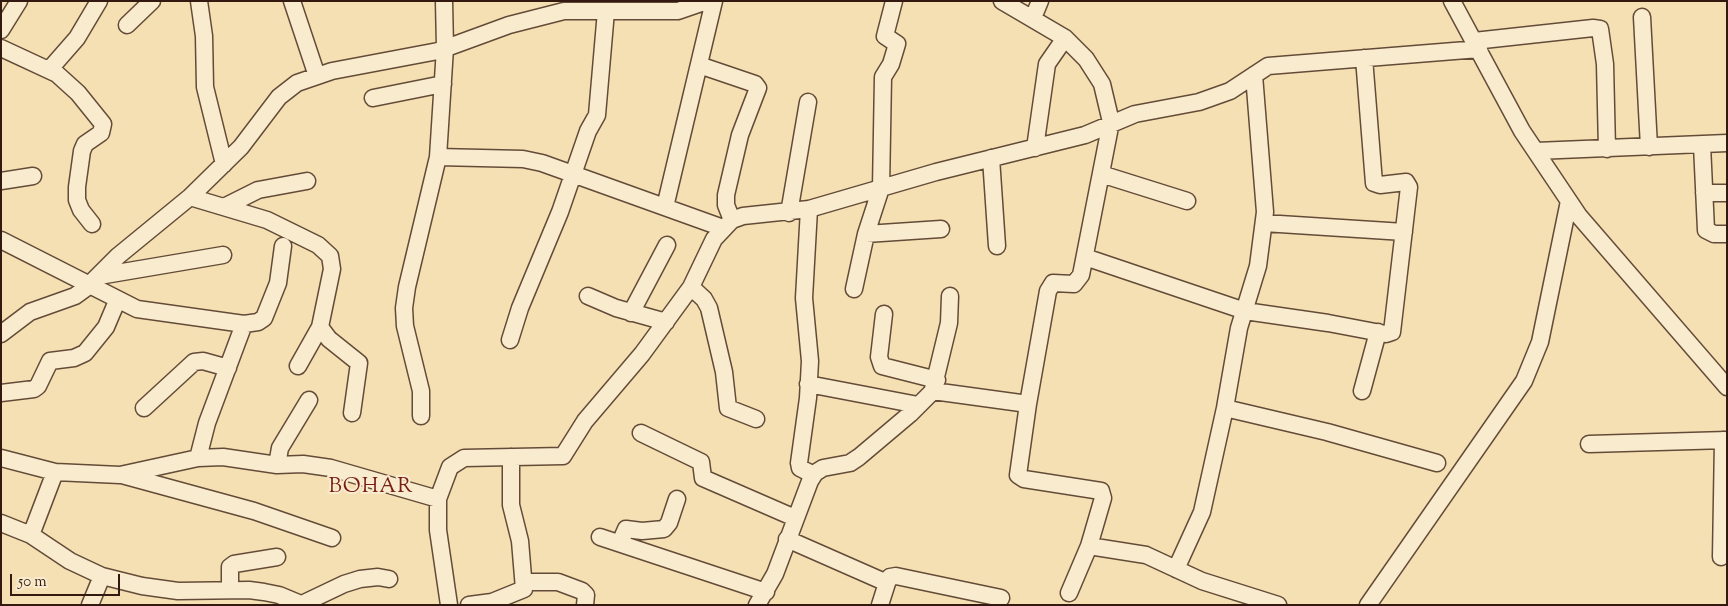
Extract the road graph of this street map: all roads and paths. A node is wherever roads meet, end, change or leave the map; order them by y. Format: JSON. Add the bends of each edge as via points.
{"nodes":[{"id":1,"x":19,"y":1,"type":"edge"},
{"id":2,"x":99,"y":1,"type":"edge"},
{"id":3,"x":152,"y":1,"type":"edge"},
{"id":4,"x":198,"y":1,"type":"edge"},
{"id":5,"x":292,"y":1,"type":"edge"},
{"id":6,"x":444,"y":1,"type":"edge"},
{"id":7,"x":707,"y":1,"type":"edge"},
{"id":8,"x":714,"y":1,"type":"edge"},
{"id":9,"x":894,"y":1,"type":"edge"},
{"id":10,"x":1002,"y":1,"type":"edge"},
{"id":11,"x":1040,"y":1,"type":"edge"},
{"id":12,"x":1452,"y":1,"type":"edge"},
{"id":13,"x":644,"y":6,"type":"edge"},
{"id":14,"x":606,"y":11,"type":"junction"},
{"id":15,"x":1642,"y":17,"type":"dead end"},
{"id":16,"x":1033,"y":18,"type":"junction"},
{"id":17,"x":127,"y":25,"type":"dead end"},
{"id":18,"x":1,"y":30,"type":"edge"},
{"id":19,"x":1065,"y":38,"type":"junction"},
{"id":20,"x":1476,"y":45,"type":"junction"},
{"id":21,"x":1,"y":48,"type":"edge"},
{"id":22,"x":445,"y":48,"type":"junction"},
{"id":23,"x":1364,"y":58,"type":"junction"},
{"id":24,"x":699,"y":65,"type":"junction"},
{"id":25,"x":49,"y":70,"type":"junction"},
{"id":26,"x":1254,"y":75,"type":"junction"},
{"id":27,"x":317,"y":76,"type":"junction"},
{"id":28,"x":443,"y":84,"type":"junction"},
{"id":29,"x":372,"y":98,"type":"dead end"},
{"id":30,"x":808,"y":102,"type":"dead end"},
{"id":31,"x":1111,"y":122,"type":"junction"},
{"id":32,"x":1727,"y":143,"type":"edge"},
{"id":33,"x":1702,"y":145,"type":"junction"},
{"id":34,"x":1649,"y":147,"type":"junction"},
{"id":35,"x":1035,"y":148,"type":"junction"},
{"id":36,"x":1607,"y":149,"type":"junction"},
{"id":37,"x":1536,"y":151,"type":"junction"},
{"id":38,"x":438,"y":157,"type":"junction"},
{"id":39,"x":991,"y":158,"type":"junction"},
{"id":40,"x":224,"y":164,"type":"junction"},
{"id":41,"x":573,"y":174,"type":"junction"},
{"id":42,"x":1101,"y":174,"type":"junction"},
{"id":43,"x":33,"y":176,"type":"dead end"},
{"id":44,"x":1,"y":181,"type":"edge"},
{"id":45,"x":307,"y":181,"type":"dead end"},
{"id":46,"x":881,"y":188,"type":"junction"},
{"id":47,"x":1704,"y":193,"type":"junction"},
{"id":48,"x":1727,"y":193,"type":"edge"},
{"id":49,"x":190,"y":197,"type":"junction"},
{"id":50,"x":1187,"y":201,"type":"dead end"},
{"id":51,"x":1568,"y":201,"type":"junction"},
{"id":52,"x":224,"y":207,"type":"junction"},
{"id":53,"x":665,"y":207,"type":"junction"},
{"id":54,"x":809,"y":209,"type":"junction"},
{"id":55,"x":789,"y":213,"type":"junction"},
{"id":56,"x":92,"y":224,"type":"dead end"},
{"id":57,"x":727,"y":224,"type":"junction"},
{"id":58,"x":1264,"y":224,"type":"junction"},
{"id":59,"x":941,"y":230,"type":"dead end"},
{"id":60,"x":1404,"y":232,"type":"junction"},
{"id":61,"x":866,"y":234,"type":"junction"},
{"id":62,"x":1727,"y":234,"type":"edge"},
{"id":63,"x":1,"y":240,"type":"edge"},
{"id":64,"x":667,"y":245,"type":"dead end"},
{"id":65,"x":283,"y":246,"type":"dead end"},
{"id":66,"x":997,"y":246,"type":"dead end"},
{"id":67,"x":222,"y":254,"type":"dead end"},
{"id":68,"x":1085,"y":257,"type":"junction"},
{"id":69,"x":94,"y":281,"type":"junction"},
{"id":70,"x":691,"y":287,"type":"junction"},
{"id":71,"x":854,"y":289,"type":"dead end"},
{"id":72,"x":588,"y":296,"type":"dead end"},
{"id":73,"x":950,"y":296,"type":"dead end"},
{"id":74,"x":117,"y":301,"type":"junction"},
{"id":75,"x":1245,"y":311,"type":"junction"},
{"id":76,"x":631,"y":313,"type":"junction"},
{"id":77,"x":884,"y":314,"type":"dead end"},
{"id":78,"x":666,"y":322,"type":"junction"},
{"id":79,"x":244,"y":324,"type":"junction"},
{"id":80,"x":320,"y":327,"type":"junction"},
{"id":81,"x":1378,"y":332,"type":"junction"},
{"id":82,"x":1,"y":334,"type":"edge"},
{"id":83,"x":510,"y":340,"type":"dead end"},
{"id":84,"x":298,"y":366,"type":"dead end"},
{"id":85,"x":228,"y":368,"type":"junction"},
{"id":86,"x":808,"y":384,"type":"junction"},
{"id":87,"x":935,"y":385,"type":"junction"},
{"id":88,"x":1727,"y":387,"type":"edge"},
{"id":89,"x":1362,"y":391,"type":"dead end"},
{"id":90,"x":1,"y":393,"type":"edge"},
{"id":91,"x":309,"y":400,"type":"dead end"},
{"id":92,"x":1028,"y":404,"type":"junction"},
{"id":93,"x":918,"y":405,"type":"junction"},
{"id":94,"x":144,"y":408,"type":"dead end"},
{"id":95,"x":1225,"y":408,"type":"junction"},
{"id":96,"x":352,"y":413,"type":"dead end"},
{"id":97,"x":421,"y":416,"type":"dead end"},
{"id":98,"x":756,"y":419,"type":"dead end"},
{"id":99,"x":640,"y":433,"type":"dead end"},
{"id":100,"x":1725,"y":440,"type":"edge"},
{"id":101,"x":1589,"y":444,"type":"dead end"},
{"id":102,"x":511,"y":457,"type":"junction"},
{"id":103,"x":1,"y":458,"type":"edge"},
{"id":104,"x":198,"y":458,"type":"junction"},
{"id":105,"x":1436,"y":463,"type":"dead end"},
{"id":106,"x":277,"y":465,"type":"junction"},
{"id":107,"x":55,"y":472,"type":"junction"},
{"id":108,"x":120,"y":475,"type":"junction"},
{"id":109,"x":814,"y":475,"type":"junction"},
{"id":110,"x":438,"y":499,"type":"junction"},
{"id":111,"x":677,"y":499,"type":"dead end"},
{"id":112,"x":795,"y":518,"type":"junction"},
{"id":113,"x":1,"y":523,"type":"edge"},
{"id":114,"x":31,"y":535,"type":"junction"},
{"id":115,"x":600,"y":537,"type":"dead end"},
{"id":116,"x":332,"y":538,"type":"dead end"},
{"id":117,"x":787,"y":539,"type":"junction"},
{"id":118,"x":620,"y":543,"type":"junction"},
{"id":119,"x":1089,"y":546,"type":"junction"},
{"id":120,"x":277,"y":557,"type":"dead end"},
{"id":121,"x":1721,"y":557,"type":"dead end"},
{"id":122,"x":1176,"y":569,"type":"junction"},
{"id":123,"x":102,"y":576,"type":"junction"},
{"id":124,"x":389,"y":579,"type":"dead end"},
{"id":125,"x":524,"y":582,"type":"junction"},
{"id":126,"x":887,"y":583,"type":"junction"},
{"id":127,"x":230,"y":590,"type":"junction"},
{"id":128,"x":1069,"y":593,"type":"dead end"},
{"id":129,"x":179,"y":598,"type":"edge"},
{"id":130,"x":1002,"y":598,"type":"dead end"},
{"id":131,"x":761,"y":599,"type":"edge"},
{"id":132,"x":278,"y":600,"type":"edge"},
{"id":133,"x":302,"y":604,"type":"edge"},
{"id":134,"x":90,"y":605,"type":"edge"},
{"id":135,"x":448,"y":605,"type":"edge"},
{"id":136,"x":469,"y":605,"type":"edge"},
{"id":137,"x":585,"y":605,"type":"edge"},
{"id":138,"x":880,"y":605,"type":"edge"},
{"id":139,"x":1278,"y":605,"type":"edge"},
{"id":140,"x":1368,"y":605,"type":"edge"}],
"edges":[{"from":1,"to":18,"type":"street"},
{"from":2,"to":25,"type":"street","via":[[77,38]]},
{"from":3,"to":17,"type":"street"},
{"from":4,"to":40,"type":"street","via":[[204,36],[205,87]]},
{"from":5,"to":27,"type":"street"},
{"from":6,"to":22,"type":"street"},
{"from":7,"to":13,"type":"street","via":[[678,11]]},
{"from":8,"to":24,"type":"street"},
{"from":9,"to":46,"type":"street","via":[[884,36],[897,44],[883,77]]},
{"from":10,"to":16,"type":"street"},
{"from":11,"to":16,"type":"street"},
{"from":12,"to":20,"type":"street"},
{"from":13,"to":14,"type":"street"},
{"from":14,"to":22,"type":"street","via":[[564,11]]},
{"from":14,"to":41,"type":"street","via":[[599,108]]},
{"from":15,"to":34,"type":"street"},
{"from":16,"to":19,"type":"street"},
{"from":19,"to":31,"type":"street","via":[[1086,58],[1102,84]]},
{"from":19,"to":35,"type":"street","via":[[1047,64]]},
{"from":20,"to":23,"type":"street"},
{"from":20,"to":36,"type":"street","via":[[1593,28],[1600,30],[1605,64]]},
{"from":20,"to":37,"type":"street"},
{"from":21,"to":25,"type":"street"},
{"from":22,"to":27,"type":"street"},
{"from":22,"to":28,"type":"street"},
{"from":23,"to":26,"type":"street","via":[[1268,66]]},
{"from":23,"to":60,"type":"street","via":[[1373,180],[1376,185],[1408,184]]},
{"from":24,"to":53,"type":"street"},
{"from":24,"to":57,"type":"street","via":[[755,84],[758,88],[740,135],[726,195]]},
{"from":25,"to":56,"type":"street","via":[[78,93],[103,124],[101,133],[85,144],[82,151],[77,187],[81,210]]},
{"from":26,"to":31,"type":"street","via":[[1230,91],[1207,99]]},
{"from":26,"to":58,"type":"street","via":[[1264,181]]},
{"from":27,"to":40,"type":"street","via":[[297,83],[279,97]]},
{"from":28,"to":29,"type":"street"},
{"from":28,"to":38,"type":"street"},
{"from":30,"to":55,"type":"street"},
{"from":31,"to":35,"type":"street","via":[[1085,135]]},
{"from":31,"to":42,"type":"street"},
{"from":32,"to":33,"type":"street"},
{"from":33,"to":34,"type":"street"},
{"from":33,"to":47,"type":"street"},
{"from":34,"to":36,"type":"street"},
{"from":35,"to":39,"type":"street"},
{"from":36,"to":37,"type":"street"},
{"from":37,"to":51,"type":"street"},
{"from":38,"to":41,"type":"street","via":[[523,159],[542,162]]},
{"from":38,"to":97,"type":"street","via":[[404,308],[405,326],[421,391]]},
{"from":39,"to":46,"type":"street"},
{"from":39,"to":66,"type":"street"},
{"from":40,"to":49,"type":"street"},
{"from":41,"to":53,"type":"street"},
{"from":41,"to":83,"type":"street"},
{"from":42,"to":50,"type":"street"},
{"from":42,"to":68,"type":"street"},
{"from":43,"to":44,"type":"street"},
{"from":45,"to":52,"type":"street","via":[[258,190]]},
{"from":46,"to":54,"type":"street"},
{"from":46,"to":61,"type":"street"},
{"from":47,"to":48,"type":"street"},
{"from":47,"to":62,"type":"street","via":[[1706,230]]},
{"from":49,"to":52,"type":"street"},
{"from":49,"to":69,"type":"street","via":[[118,256]]},
{"from":51,"to":88,"type":"street"},
{"from":51,"to":140,"type":"street","via":[[1540,342],[1524,381]]},
{"from":52,"to":80,"type":"street","via":[[299,234],[330,256],[332,269]]},
{"from":53,"to":57,"type":"street"},
{"from":54,"to":55,"type":"street"},
{"from":54,"to":86,"type":"street","via":[[804,298],[810,361]]},
{"from":55,"to":57,"type":"street","via":[[743,216]]},
{"from":57,"to":70,"type":"street","via":[[714,239]]},
{"from":58,"to":60,"type":"street"},
{"from":58,"to":75,"type":"street","via":[[1258,266]]},
{"from":59,"to":61,"type":"street"},
{"from":60,"to":81,"type":"street","via":[[1393,328],[1389,334]]},
{"from":61,"to":71,"type":"street"},
{"from":63,"to":69,"type":"street"},
{"from":64,"to":76,"type":"street"},
{"from":65,"to":79,"type":"street","via":[[278,284],[264,318]]},
{"from":67,"to":69,"type":"street"},
{"from":68,"to":75,"type":"street"},
{"from":68,"to":92,"type":"street","via":[[1078,281],[1074,284],[1053,284],[1048,291]]},
{"from":69,"to":74,"type":"street"},
{"from":69,"to":82,"type":"street","via":[[75,296],[30,312]]},
{"from":70,"to":78,"type":"street"},
{"from":70,"to":98,"type":"street","via":[[709,308],[724,372],[728,408]]},
{"from":72,"to":76,"type":"street"},
{"from":73,"to":87,"type":"street","via":[[949,323]]},
{"from":74,"to":79,"type":"street","via":[[137,309]]},
{"from":74,"to":90,"type":"street","via":[[106,327],[85,353],[50,361],[34,389]]},
{"from":75,"to":81,"type":"street"},
{"from":75,"to":95,"type":"street","via":[[1236,342]]},
{"from":76,"to":78,"type":"street"},
{"from":77,"to":87,"type":"street","via":[[878,357],[882,366]]},
{"from":78,"to":102,"type":"street","via":[[584,421],[563,456]]},
{"from":79,"to":85,"type":"street"},
{"from":80,"to":84,"type":"street"},
{"from":80,"to":96,"type":"street","via":[[328,339],[359,363]]},
{"from":81,"to":89,"type":"street"},
{"from":85,"to":94,"type":"street","via":[[198,361]]},
{"from":85,"to":104,"type":"street","via":[[207,423]]},
{"from":86,"to":93,"type":"street"},
{"from":86,"to":109,"type":"street","via":[[798,463],[800,468]]},
{"from":87,"to":92,"type":"street"},
{"from":87,"to":93,"type":"street"},
{"from":91,"to":106,"type":"street","via":[[280,448]]},
{"from":92,"to":119,"type":"street","via":[[1018,475],[1024,479],[1101,491],[1103,498]]},
{"from":93,"to":109,"type":"street","via":[[859,457],[840,466],[823,468]]},
{"from":95,"to":105,"type":"street","via":[[1327,432]]},
{"from":95,"to":122,"type":"street","via":[[1202,512]]},
{"from":99,"to":112,"type":"street","via":[[701,462],[703,478]]},
{"from":100,"to":101,"type":"street"},
{"from":100,"to":121,"type":"street"},
{"from":102,"to":110,"type":"street","via":[[456,461],[445,477]]},
{"from":102,"to":125,"type":"street","via":[[511,504],[520,541]]},
{"from":103,"to":107,"type":"street"},
{"from":104,"to":106,"type":"street","via":[[223,457]]},
{"from":104,"to":108,"type":"street"},
{"from":106,"to":110,"type":"street","via":[[331,468]]},
{"from":107,"to":108,"type":"street"},
{"from":107,"to":114,"type":"street"},
{"from":108,"to":116,"type":"street","via":[[254,511]]},
{"from":109,"to":112,"type":"street"},
{"from":110,"to":135,"type":"street","via":[[438,530]]},
{"from":111,"to":118,"type":"street","via":[[664,529],[626,529]]},
{"from":112,"to":117,"type":"street"},
{"from":113,"to":114,"type":"street"},
{"from":114,"to":123,"type":"street","via":[[70,561]]},
{"from":115,"to":118,"type":"street"},
{"from":117,"to":126,"type":"street"},
{"from":117,"to":131,"type":"street","via":[[775,574]]},
{"from":118,"to":131,"type":"street"},
{"from":119,"to":122,"type":"street","via":[[1146,555]]},
{"from":119,"to":128,"type":"street"},
{"from":120,"to":127,"type":"street","via":[[231,565]]},
{"from":122,"to":139,"type":"street","via":[[1202,581]]},
{"from":123,"to":129,"type":"street"},
{"from":123,"to":134,"type":"street"},
{"from":124,"to":133,"type":"street","via":[[360,579]]},
{"from":125,"to":136,"type":"street","via":[[521,591],[492,602]]},
{"from":125,"to":137,"type":"street","via":[[558,582],[582,591],[586,595]]},
{"from":126,"to":130,"type":"street","via":[[890,577],[896,576]]},
{"from":126,"to":138,"type":"street"},
{"from":127,"to":129,"type":"street"},
{"from":127,"to":132,"type":"street","via":[[249,590]]},
{"from":132,"to":133,"type":"street"}]}
